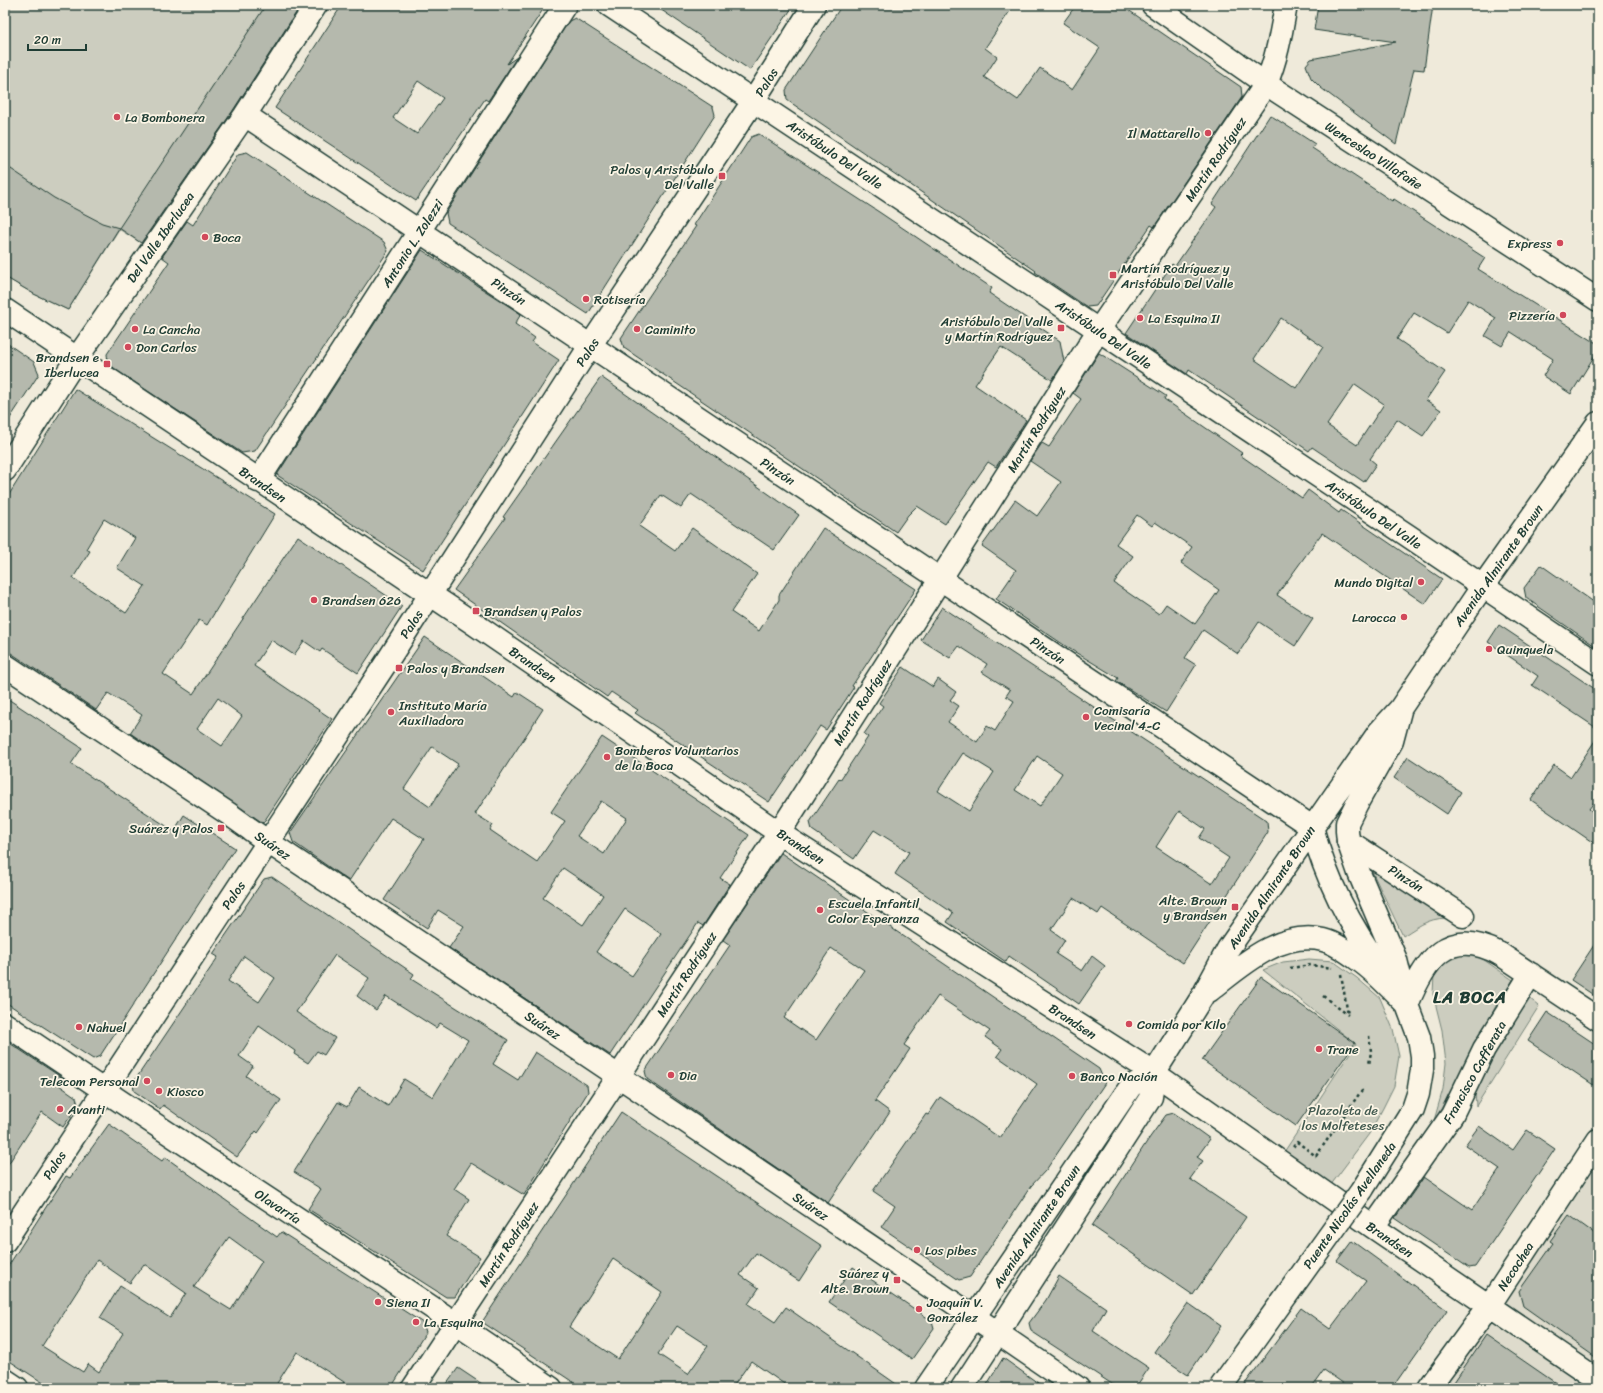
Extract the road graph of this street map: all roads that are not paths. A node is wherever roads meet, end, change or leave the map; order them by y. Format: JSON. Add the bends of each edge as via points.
{"nodes":[{"id":1,"x":316,"y":5,"type":"edge"},
{"id":2,"x":565,"y":5,"type":"edge"},
{"id":3,"x":609,"y":5,"type":"edge"},
{"id":4,"x":814,"y":5,"type":"edge"},
{"id":5,"x":1153,"y":5,"type":"edge"},
{"id":6,"x":1286,"y":5,"type":"edge"},
{"id":7,"x":1266,"y":84,"type":"junction"},
{"id":8,"x":754,"y":100,"type":"junction"},
{"id":9,"x":245,"y":115,"type":"junction"},
{"id":10,"x":419,"y":232,"type":"junction"},
{"id":11,"x":1598,"y":300,"type":"edge"},
{"id":12,"x":5,"y":310,"type":"edge"},
{"id":13,"x":1098,"y":331,"type":"junction"},
{"id":14,"x":590,"y":346,"type":"junction"},
{"id":15,"x":77,"y":358,"type":"junction"},
{"id":16,"x":1598,"y":423,"type":"edge"},
{"id":17,"x":5,"y":470,"type":"edge"},
{"id":18,"x":258,"y":481,"type":"junction"},
{"id":19,"x":941,"y":578,"type":"junction"},
{"id":20,"x":1482,"y":587,"type":"junction"},
{"id":21,"x":430,"y":595,"type":"junction"},
{"id":22,"x":1598,"y":664,"type":"edge"},
{"id":23,"x":5,"y":665,"type":"edge"},
{"id":24,"x":1400,"y":709,"type":"junction"},
{"id":25,"x":1312,"y":827,"type":"junction"},
{"id":26,"x":779,"y":833,"type":"junction"},
{"id":27,"x":1348,"y":841,"type":"junction"},
{"id":28,"x":268,"y":842,"type":"junction"},
{"id":29,"x":1463,"y":916,"type":"dead end"},
{"id":30,"x":1531,"y":974,"type":"junction"},
{"id":31,"x":1202,"y":997,"type":"junction"},
{"id":32,"x":1407,"y":1005,"type":"junction"},
{"id":33,"x":1598,"y":1019,"type":"edge"},
{"id":34,"x":5,"y":1024,"type":"edge"},
{"id":35,"x":1154,"y":1073,"type":"junction"},
{"id":36,"x":619,"y":1075,"type":"junction"},
{"id":37,"x":103,"y":1090,"type":"junction"},
{"id":38,"x":1598,"y":1140,"type":"edge"},
{"id":39,"x":1373,"y":1228,"type":"junction"},
{"id":40,"x":5,"y":1241,"type":"edge"},
{"id":41,"x":1489,"y":1306,"type":"junction"},
{"id":42,"x":975,"y":1316,"type":"junction"},
{"id":43,"x":456,"y":1323,"type":"junction"},
{"id":44,"x":998,"y":1333,"type":"junction"},
{"id":45,"x":5,"y":1380,"type":"edge"},
{"id":46,"x":1598,"y":1380,"type":"edge"},
{"id":47,"x":17,"y":1388,"type":"edge"},
{"id":48,"x":412,"y":1388,"type":"edge"},
{"id":49,"x":551,"y":1388,"type":"edge"},
{"id":50,"x":926,"y":1388,"type":"edge"},
{"id":51,"x":962,"y":1388,"type":"edge"},
{"id":52,"x":1078,"y":1388,"type":"edge"},
{"id":53,"x":1220,"y":1388,"type":"edge"},
{"id":54,"x":1429,"y":1388,"type":"edge"}],
"edges":[{"from":1,"to":9,"type":"street","name":"Del Valle Iberlucea"},
{"from":2,"to":10,"type":"street","name":"Antonio L. Zolezzi"},
{"from":3,"to":8,"type":"street","name":"Aristóbulo Del Valle"},
{"from":4,"to":8,"type":"street","name":"Palos"},
{"from":5,"to":7,"type":"street","name":"Wenceslao Villafañe"},
{"from":6,"to":7,"type":"street","name":"Martín Rodríguez","via":[[1274,63]]},
{"from":7,"to":11,"type":"street","name":"Wenceslao Villafañe"},
{"from":7,"to":13,"type":"street","name":"Martín Rodríguez"},
{"from":8,"to":13,"type":"street","name":"Aristóbulo Del Valle"},
{"from":8,"to":14,"type":"street","name":"Palos"},
{"from":9,"to":10,"type":"street","name":"Pinzón"},
{"from":9,"to":15,"type":"street","name":"Del Valle Iberlucea"},
{"from":10,"to":14,"type":"street","name":"Pinzón"},
{"from":10,"to":18,"type":"street","name":"Antonio L. Zolezzi"},
{"from":12,"to":15,"type":"street","name":"Brandsen"},
{"from":13,"to":19,"type":"street","name":"Martín Rodríguez"},
{"from":13,"to":20,"type":"street","name":"Aristóbulo Del Valle"},
{"from":14,"to":19,"type":"street","name":"Pinzón"},
{"from":14,"to":21,"type":"street","name":"Palos"},
{"from":15,"to":17,"type":"street","name":"Del Valle Iberlucea"},
{"from":15,"to":18,"type":"street","name":"Brandsen"},
{"from":16,"to":20,"type":"street","name":"Avenida Almirante Brown"},
{"from":18,"to":21,"type":"street","name":"Brandsen"},
{"from":19,"to":25,"type":"street","name":"Pinzón"},
{"from":19,"to":26,"type":"street","name":"Martín Rodríguez"},
{"from":20,"to":22,"type":"street","name":"Aristóbulo Del Valle"},
{"from":20,"to":24,"type":"street","name":"Avenida Almirante Brown"},
{"from":21,"to":26,"type":"street","name":"Brandsen"},
{"from":21,"to":28,"type":"street","name":"Palos"},
{"from":23,"to":28,"type":"street","name":"Suárez","via":[[230,814]]},
{"from":24,"to":25,"type":"street","name":"Avenida Almirante Brown","via":[[1379,732]]},
{"from":24,"to":27,"type":"street","name":"Avenida Almirante Brown","via":[[1392,741],[1347,823]]},
{"from":25,"to":31,"type":"street","name":"Avenida Almirante Brown","via":[[1228,949]]},
{"from":25,"to":32,"type":"street","name":"Puente Nicolás Avellaneda","via":[[1334,891],[1351,924]]},
{"from":26,"to":35,"type":"street","name":"Brandsen"},
{"from":26,"to":36,"type":"street","name":"Martín Rodríguez"},
{"from":27,"to":29,"type":"street","name":"Pinzón"},
{"from":27,"to":32,"type":"street","name":"Puente Nicolás Avellaneda","via":[[1396,960]]},
{"from":28,"to":36,"type":"street","name":"Suárez"},
{"from":28,"to":37,"type":"street","name":"Palos"},
{"from":30,"to":32,"type":"street","via":[[1486,947],[1471,943],[1457,944],[1446,947],[1425,968]]},
{"from":30,"to":33,"type":"street"},
{"from":30,"to":39,"type":"street","name":"Francisco Cafferata","via":[[1484,1049],[1452,1115]]},
{"from":31,"to":32,"type":"street","via":[[1270,948],[1290,940],[1312,938],[1334,944],[1361,962]]},
{"from":31,"to":35,"type":"street","name":"Avenida Almirante Brown"},
{"from":32,"to":53,"type":"street","name":"Puente Nicolás Avellaneda","bridge":true,"via":[[1416,1028],[1422,1056],[1418,1094],[1413,1109],[1362,1190]]},
{"from":34,"to":37,"type":"street","name":"Olavarría"},
{"from":35,"to":39,"type":"street","name":"Brandsen"},
{"from":35,"to":42,"type":"street","name":"Avenida Almirante Brown","via":[[1131,1086]]},
{"from":35,"to":44,"type":"street","name":"Avenida Almirante Brown","via":[[1151,1098]]},
{"from":36,"to":42,"type":"street","name":"Suárez"},
{"from":36,"to":43,"type":"street","name":"Martín Rodríguez"},
{"from":37,"to":40,"type":"street","name":"Palos"},
{"from":37,"to":43,"type":"street","name":"Olavarría"},
{"from":38,"to":41,"type":"street","name":"Necochea"},
{"from":39,"to":41,"type":"street","name":"Brandsen"},
{"from":41,"to":46,"type":"street","name":"Brandsen"},
{"from":41,"to":54,"type":"street","name":"Necochea"},
{"from":42,"to":44,"type":"street","name":"Suárez"},
{"from":42,"to":50,"type":"street","name":"Avenida Almirante Brown"},
{"from":43,"to":48,"type":"street","name":"Martín Rodríguez"},
{"from":43,"to":49,"type":"street","name":"Olavarría"},
{"from":44,"to":51,"type":"street","name":"Avenida Almirante Brown"},
{"from":44,"to":52,"type":"street","name":"Suárez"},
{"from":45,"to":47,"type":"street"}]}
